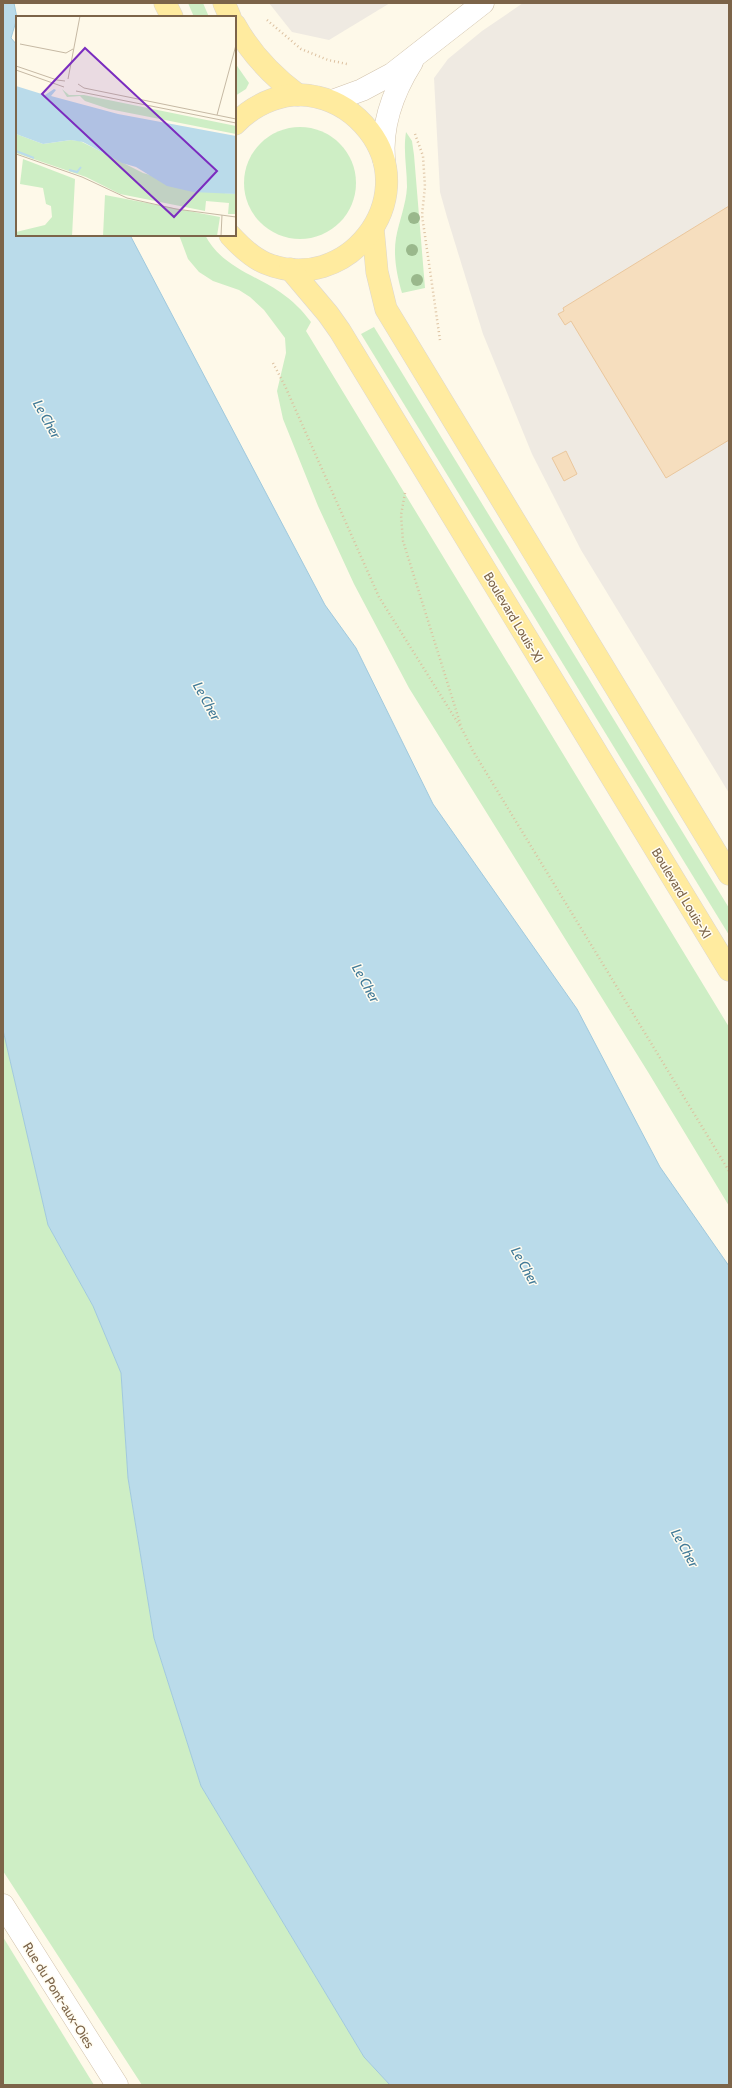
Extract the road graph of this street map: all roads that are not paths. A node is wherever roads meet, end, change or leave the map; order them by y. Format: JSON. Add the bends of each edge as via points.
{"nodes":[{"id":1,"x":165,"y":3,"type":"edge"},
{"id":2,"x":224,"y":3,"type":"edge"},
{"id":3,"x":482,"y":3,"type":"edge"},
{"id":4,"x":172,"y":16,"type":"edge"},
{"id":5,"x":230,"y":16,"type":"edge"},
{"id":6,"x":236,"y":27,"type":"edge"},
{"id":7,"x":416,"y":56,"type":"junction"},
{"id":8,"x":298,"y":94,"type":"junction"},
{"id":9,"x":332,"y":101,"type":"junction"},
{"id":10,"x":236,"y":123,"type":"edge"},
{"id":11,"x":384,"y":160,"type":"junction"},
{"id":12,"x":373,"y":229,"type":"junction"},
{"id":13,"x":231,"y":236,"type":"edge"},
{"id":14,"x":290,"y":269,"type":"junction"},
{"id":15,"x":729,"y":874,"type":"edge"},
{"id":16,"x":729,"y":970,"type":"edge"},
{"id":17,"x":3,"y":1905,"type":"edge"},
{"id":18,"x":117,"y":2085,"type":"edge"}],
"edges":[{"from":1,"to":4,"type":"main road"},
{"from":2,"to":5,"type":"main road"},
{"from":3,"to":7,"type":"street"},
{"from":6,"to":8,"type":"main road","via":[[256,58]]},
{"from":7,"to":9,"type":"street","via":[[376,83]]},
{"from":7,"to":11,"type":"street","via":[[391,103],[383,143]]},
{"from":8,"to":9,"type":"main road"},
{"from":8,"to":10,"type":"main road","via":[[270,100],[245,113]]},
{"from":9,"to":11,"type":"main road","via":[[347,108],[360,119],[375,138]]},
{"from":11,"to":12,"type":"main road","via":[[387,184],[383,208]]},
{"from":12,"to":14,"type":"main road","via":[[358,248],[337,261],[314,269]]},
{"from":12,"to":15,"type":"main road","via":[[377,272],[386,309]]},
{"from":13,"to":14,"type":"main road","via":[[244,250],[265,263]]},
{"from":14,"to":16,"type":"main road","name":"Boulevard Louis-XI","via":[[328,314]]},
{"from":17,"to":18,"type":"street","name":"Rue du Pont-aux-Oies"}]}
